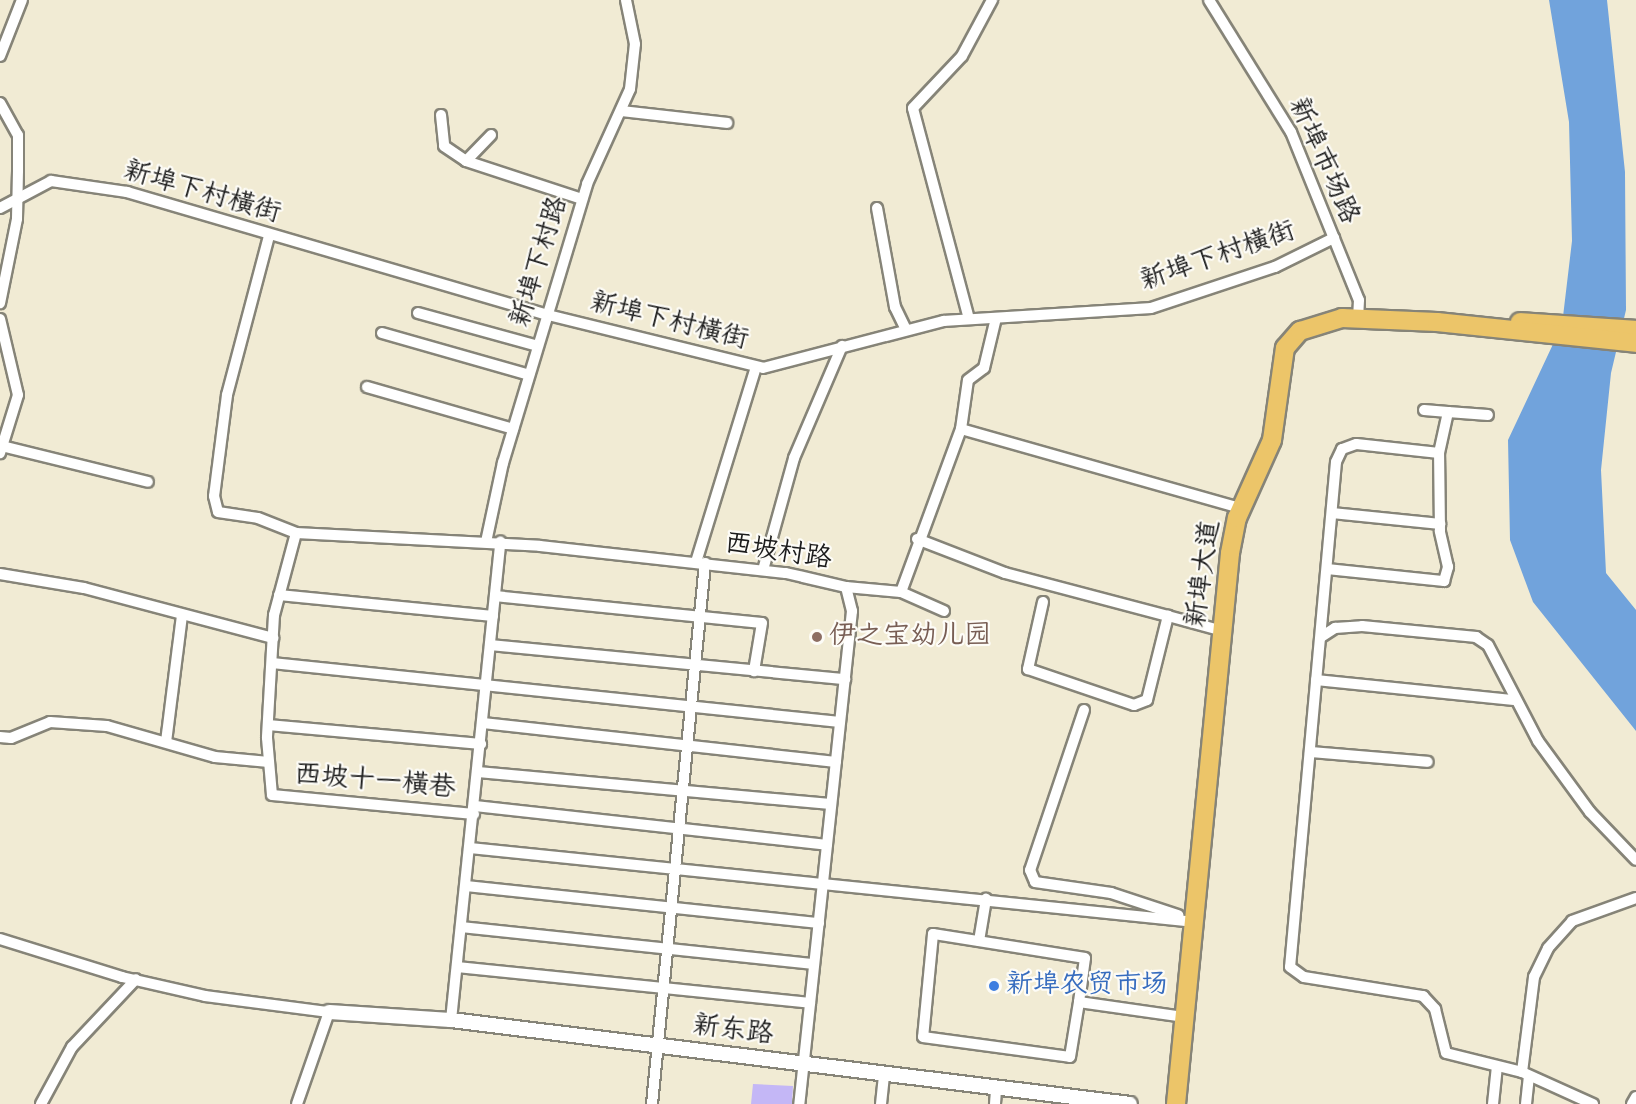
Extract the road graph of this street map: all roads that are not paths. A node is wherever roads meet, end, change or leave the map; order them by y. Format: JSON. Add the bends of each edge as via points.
{"nodes":[{"id":1,"x":22,"y":0,"type":"edge"},
{"id":2,"x":626,"y":0,"type":"edge"},
{"id":3,"x":992,"y":0,"type":"edge"},
{"id":4,"x":1209,"y":0,"type":"edge"},
{"id":5,"x":0,"y":56,"type":"edge"},
{"id":6,"x":0,"y":103,"type":"edge"},
{"id":7,"x":622,"y":111,"type":"junction"},
{"id":8,"x":441,"y":115,"type":"dead end"},
{"id":9,"x":727,"y":123,"type":"dead end"},
{"id":10,"x":491,"y":135,"type":"dead end"},
{"id":11,"x":466,"y":161,"type":"junction"},
{"id":12,"x":582,"y":199,"type":"junction"},
{"id":13,"x":15,"y":202,"type":"junction"},
{"id":14,"x":0,"y":208,"type":"edge"},
{"id":15,"x":877,"y":208,"type":"dead end"},
{"id":16,"x":269,"y":236,"type":"junction"},
{"id":17,"x":1334,"y":238,"type":"junction"},
{"id":18,"x":0,"y":303,"type":"edge"},
{"id":19,"x":418,"y":313,"type":"dead end"},
{"id":20,"x":548,"y":315,"type":"junction"},
{"id":21,"x":996,"y":318,"type":"junction"},
{"id":22,"x":1358,"y":318,"type":"junction"},
{"id":23,"x":969,"y":319,"type":"junction"},
{"id":24,"x":0,"y":320,"type":"edge"},
{"id":25,"x":906,"y":330,"type":"junction"},
{"id":26,"x":382,"y":333,"type":"dead end"},
{"id":27,"x":1633,"y":336,"type":"edge"},
{"id":28,"x":538,"y":346,"type":"junction"},
{"id":29,"x":842,"y":346,"type":"junction"},
{"id":30,"x":756,"y":367,"type":"junction"},
{"id":31,"x":529,"y":375,"type":"junction"},
{"id":32,"x":368,"y":387,"type":"dead end"},
{"id":33,"x":1424,"y":410,"type":"dead end"},
{"id":34,"x":1448,"y":412,"type":"junction"},
{"id":35,"x":1488,"y":415,"type":"dead end"},
{"id":36,"x":513,"y":429,"type":"junction"},
{"id":37,"x":961,"y":429,"type":"junction"},
{"id":38,"x":3,"y":450,"type":"edge"},
{"id":39,"x":1439,"y":453,"type":"junction"},
{"id":40,"x":148,"y":482,"type":"dead end"},
{"id":41,"x":1241,"y":508,"type":"junction"},
{"id":42,"x":1332,"y":513,"type":"junction"},
{"id":43,"x":1440,"y":524,"type":"junction"},
{"id":44,"x":296,"y":533,"type":"junction"},
{"id":45,"x":917,"y":539,"type":"junction"},
{"id":46,"x":486,"y":542,"type":"junction"},
{"id":47,"x":500,"y":542,"type":"junction"},
{"id":48,"x":700,"y":563,"type":"junction"},
{"id":49,"x":1327,"y":569,"type":"junction"},
{"id":50,"x":763,"y":570,"type":"junction"},
{"id":51,"x":0,"y":574,"type":"edge"},
{"id":52,"x":846,"y":587,"type":"junction"},
{"id":53,"x":901,"y":592,"type":"junction"},
{"id":54,"x":279,"y":595,"type":"junction"},
{"id":55,"x":495,"y":596,"type":"junction"},
{"id":56,"x":1043,"y":602,"type":"dead end"},
{"id":57,"x":944,"y":611,"type":"dead end"},
{"id":58,"x":182,"y":615,"type":"junction"},
{"id":59,"x":493,"y":616,"type":"junction"},
{"id":60,"x":1168,"y":616,"type":"junction"},
{"id":61,"x":700,"y":617,"type":"junction"},
{"id":62,"x":1223,"y":631,"type":"junction"},
{"id":63,"x":1321,"y":637,"type":"junction"},
{"id":64,"x":273,"y":638,"type":"junction"},
{"id":65,"x":490,"y":645,"type":"junction"},
{"id":66,"x":272,"y":663,"type":"junction"},
{"id":67,"x":695,"y":665,"type":"junction"},
{"id":68,"x":754,"y":671,"type":"junction"},
{"id":69,"x":845,"y":679,"type":"junction"},
{"id":70,"x":1316,"y":680,"type":"junction"},
{"id":71,"x":487,"y":683,"type":"junction"},
{"id":72,"x":1514,"y":700,"type":"junction"},
{"id":73,"x":691,"y":706,"type":"junction"},
{"id":74,"x":1084,"y":710,"type":"dead end"},
{"id":75,"x":840,"y":722,"type":"junction"},
{"id":76,"x":483,"y":723,"type":"junction"},
{"id":77,"x":268,"y":725,"type":"junction"},
{"id":78,"x":0,"y":737,"type":"edge"},
{"id":79,"x":166,"y":742,"type":"junction"},
{"id":80,"x":481,"y":744,"type":"junction"},
{"id":81,"x":687,"y":746,"type":"junction"},
{"id":82,"x":1310,"y":752,"type":"junction"},
{"id":83,"x":269,"y":762,"type":"junction"},
{"id":84,"x":836,"y":762,"type":"junction"},
{"id":85,"x":1428,"y":762,"type":"dead end"},
{"id":86,"x":478,"y":772,"type":"junction"},
{"id":87,"x":683,"y":791,"type":"junction"},
{"id":88,"x":831,"y":804,"type":"junction"},
{"id":89,"x":475,"y":810,"type":"junction"},
{"id":90,"x":679,"y":829,"type":"junction"},
{"id":91,"x":827,"y":845,"type":"junction"},
{"id":92,"x":470,"y":848,"type":"junction"},
{"id":93,"x":1636,"y":860,"type":"edge"},
{"id":94,"x":675,"y":870,"type":"junction"},
{"id":95,"x":466,"y":886,"type":"junction"},
{"id":96,"x":823,"y":886,"type":"junction"},
{"id":97,"x":1636,"y":898,"type":"edge"},
{"id":98,"x":986,"y":899,"type":"junction"},
{"id":99,"x":671,"y":908,"type":"junction"},
{"id":100,"x":1195,"y":922,"type":"junction"},
{"id":101,"x":819,"y":923,"type":"junction"},
{"id":102,"x":461,"y":927,"type":"junction"},
{"id":103,"x":0,"y":939,"type":"edge"},
{"id":104,"x":980,"y":941,"type":"junction"},
{"id":105,"x":668,"y":949,"type":"junction"},
{"id":106,"x":814,"y":964,"type":"junction"},
{"id":107,"x":457,"y":968,"type":"junction"},
{"id":108,"x":136,"y":979,"type":"junction"},
{"id":109,"x":664,"y":988,"type":"junction"},
{"id":110,"x":1079,"y":1002,"type":"junction"},
{"id":111,"x":810,"y":1003,"type":"junction"},
{"id":112,"x":329,"y":1012,"type":"junction"},
{"id":113,"x":1185,"y":1017,"type":"junction"},
{"id":114,"x":451,"y":1020,"type":"junction"},
{"id":115,"x":658,"y":1045,"type":"junction"},
{"id":116,"x":804,"y":1063,"type":"junction"},
{"id":117,"x":1497,"y":1066,"type":"junction"},
{"id":118,"x":1526,"y":1074,"type":"junction"},
{"id":119,"x":884,"y":1076,"type":"junction"},
{"id":120,"x":995,"y":1097,"type":"edge"},
{"id":121,"x":1636,"y":1097,"type":"edge"},
{"id":122,"x":41,"y":1104,"type":"edge"},
{"id":123,"x":297,"y":1104,"type":"edge"},
{"id":124,"x":652,"y":1104,"type":"edge"},
{"id":125,"x":799,"y":1104,"type":"edge"},
{"id":126,"x":881,"y":1104,"type":"edge"},
{"id":127,"x":1130,"y":1104,"type":"edge"},
{"id":128,"x":1176,"y":1104,"type":"edge"},
{"id":129,"x":1492,"y":1104,"type":"edge"},
{"id":130,"x":1526,"y":1104,"type":"edge"},
{"id":131,"x":1593,"y":1104,"type":"edge"},
{"id":132,"x":1632,"y":1104,"type":"edge"}],
"edges":[{"from":1,"to":5,"type":"street"},
{"from":2,"to":7,"type":"street","name":"新埠下村路","via":[[635,44]]},
{"from":3,"to":23,"type":"street","via":[[962,56],[913,108]]},
{"from":4,"to":17,"type":"street","name":"新埠市场路","via":[[1291,132]]},
{"from":6,"to":13,"type":"street","via":[[18,135]]},
{"from":7,"to":9,"type":"street"},
{"from":7,"to":12,"type":"street","name":"新埠下村路"},
{"from":8,"to":11,"type":"street","via":[[444,146]]},
{"from":10,"to":11,"type":"street"},
{"from":11,"to":12,"type":"street"},
{"from":12,"to":20,"type":"street","name":"新埠下村路"},
{"from":13,"to":14,"type":"street","name":"新埠下村横街"},
{"from":13,"to":16,"type":"street","name":"新埠下村横街","via":[[51,181],[127,192]]},
{"from":13,"to":18,"type":"street","via":[[17,219]]},
{"from":15,"to":25,"type":"street","via":[[895,307]]},
{"from":16,"to":20,"type":"street","name":"新埠下村横街"},
{"from":16,"to":44,"type":"street","name":"西坡村路","via":[[227,394],[214,496],[218,512],[258,518]]},
{"from":17,"to":21,"type":"street","name":"新埠下村横街","via":[[1275,267],[1151,308]]},
{"from":17,"to":22,"type":"street","name":"新埠市场路","via":[[1359,300]]},
{"from":19,"to":28,"type":"street"},
{"from":20,"to":28,"type":"street","name":"新埠下村路"},
{"from":20,"to":30,"type":"street","name":"新埠下村横街"},
{"from":21,"to":23,"type":"street","name":"新埠下村横街"},
{"from":21,"to":37,"type":"street","via":[[984,368],[968,380]]},
{"from":22,"to":27,"type":"main road","name":"新埠大道","via":[[1492,328],[1520,325]]},
{"from":22,"to":41,"type":"main road","name":"新埠大道","via":[[1325,320],[1289,342],[1280,372],[1272,440]]},
{"from":23,"to":25,"type":"street","name":"新埠下村横街"},
{"from":24,"to":38,"type":"street","via":[[18,395]]},
{"from":25,"to":29,"type":"street","name":"新埠下村横街"},
{"from":26,"to":31,"type":"street"},
{"from":28,"to":31,"type":"street","name":"新埠下村路"},
{"from":29,"to":30,"type":"street","name":"新埠下村横街"},
{"from":29,"to":50,"type":"street","via":[[794,458]]},
{"from":30,"to":48,"type":"street"},
{"from":31,"to":36,"type":"street","name":"新埠下村路"},
{"from":32,"to":36,"type":"street"},
{"from":33,"to":34,"type":"street"},
{"from":34,"to":35,"type":"street"},
{"from":34,"to":39,"type":"street"},
{"from":36,"to":46,"type":"street","name":"新埠下村路"},
{"from":37,"to":41,"type":"street"},
{"from":37,"to":45,"type":"street"},
{"from":38,"to":40,"type":"street"},
{"from":39,"to":42,"type":"street","via":[[1347,446],[1336,462]]},
{"from":39,"to":43,"type":"street"},
{"from":41,"to":62,"type":"main road","name":"新埠大道","via":[[1230,553]]},
{"from":42,"to":43,"type":"street"},
{"from":42,"to":49,"type":"street"},
{"from":43,"to":49,"type":"street","via":[[1448,567],[1444,581]]},
{"from":44,"to":46,"type":"street","name":"西坡村路"},
{"from":44,"to":54,"type":"street"},
{"from":45,"to":53,"type":"street"},
{"from":45,"to":60,"type":"street","via":[[1005,573]]},
{"from":46,"to":47,"type":"street","name":"西坡村路"},
{"from":47,"to":48,"type":"street","name":"西坡村路"},
{"from":47,"to":55,"type":"street"},
{"from":48,"to":50,"type":"street","name":"西坡村路"},
{"from":48,"to":61,"type":"street"},
{"from":49,"to":63,"type":"street"},
{"from":50,"to":52,"type":"street","name":"西坡村路"},
{"from":51,"to":58,"type":"street","via":[[84,588]]},
{"from":52,"to":53,"type":"street"},
{"from":52,"to":69,"type":"street","name":"西坡村路","via":[[852,611]]},
{"from":53,"to":57,"type":"street"},
{"from":54,"to":59,"type":"street"},
{"from":54,"to":64,"type":"street"},
{"from":55,"to":59,"type":"street"},
{"from":55,"to":61,"type":"street"},
{"from":56,"to":60,"type":"street","via":[[1028,669],[1134,705],[1147,700]]},
{"from":58,"to":64,"type":"street"},
{"from":58,"to":79,"type":"street"},
{"from":59,"to":65,"type":"street"},
{"from":60,"to":62,"type":"street"},
{"from":61,"to":67,"type":"street"},
{"from":61,"to":68,"type":"street","via":[[762,623]]},
{"from":62,"to":100,"type":"main road","name":"新埠大道"},
{"from":63,"to":70,"type":"street"},
{"from":63,"to":72,"type":"street","via":[[1348,625],[1476,637],[1488,645]]},
{"from":64,"to":66,"type":"street"},
{"from":65,"to":67,"type":"street"},
{"from":65,"to":71,"type":"street"},
{"from":66,"to":71,"type":"street"},
{"from":66,"to":77,"type":"street"},
{"from":67,"to":68,"type":"street"},
{"from":67,"to":73,"type":"street"},
{"from":68,"to":69,"type":"street"},
{"from":69,"to":75,"type":"street","name":"西坡村路"},
{"from":70,"to":72,"type":"street"},
{"from":70,"to":82,"type":"street"},
{"from":71,"to":73,"type":"street"},
{"from":71,"to":76,"type":"street"},
{"from":72,"to":93,"type":"street","via":[[1590,812]]},
{"from":73,"to":75,"type":"street"},
{"from":73,"to":81,"type":"street"},
{"from":74,"to":100,"type":"street","via":[[1030,870],[1035,882],[1111,893]]},
{"from":75,"to":84,"type":"street","name":"西坡村路"},
{"from":76,"to":80,"type":"street"},
{"from":76,"to":81,"type":"street"},
{"from":77,"to":80,"type":"street"},
{"from":77,"to":83,"type":"street"},
{"from":78,"to":79,"type":"street","via":[[50,722],[107,726]]},
{"from":79,"to":83,"type":"street","via":[[215,757]]},
{"from":80,"to":86,"type":"street"},
{"from":81,"to":84,"type":"street"},
{"from":81,"to":87,"type":"street"},
{"from":82,"to":85,"type":"street"},
{"from":82,"to":117,"type":"street","via":[[1290,967],[1304,977],[1431,1000],[1446,1053]]},
{"from":83,"to":89,"type":"street","name":"西坡十一横巷","via":[[272,795]]},
{"from":84,"to":88,"type":"street","name":"西坡村路"},
{"from":86,"to":87,"type":"street"},
{"from":86,"to":89,"type":"street"},
{"from":87,"to":88,"type":"street"},
{"from":87,"to":90,"type":"street"},
{"from":88,"to":91,"type":"street","name":"西坡村路"},
{"from":89,"to":90,"type":"street","name":"西坡十一横巷"},
{"from":89,"to":92,"type":"street"},
{"from":90,"to":91,"type":"street","name":"西坡十一横巷"},
{"from":90,"to":94,"type":"street"},
{"from":91,"to":96,"type":"street","name":"西坡村路"},
{"from":92,"to":94,"type":"street"},
{"from":92,"to":95,"type":"street"},
{"from":94,"to":96,"type":"street"},
{"from":94,"to":99,"type":"street"},
{"from":95,"to":99,"type":"street"},
{"from":95,"to":102,"type":"street"},
{"from":96,"to":98,"type":"street"},
{"from":96,"to":101,"type":"street","name":"西坡村路"},
{"from":97,"to":118,"type":"street","via":[[1572,921],[1548,948],[1534,977]]},
{"from":98,"to":100,"type":"street"},
{"from":98,"to":104,"type":"street"},
{"from":99,"to":101,"type":"street"},
{"from":99,"to":105,"type":"street"},
{"from":100,"to":113,"type":"main road","name":"新埠大道"},
{"from":101,"to":106,"type":"street","name":"西坡村路"},
{"from":102,"to":105,"type":"street"},
{"from":102,"to":107,"type":"street"},
{"from":103,"to":108,"type":"street"},
{"from":104,"to":110,"type":"street","via":[[1085,958]]},
{"from":104,"to":110,"type":"street","via":[[933,934],[923,1037],[1070,1057]]},
{"from":105,"to":106,"type":"street"},
{"from":105,"to":109,"type":"street"},
{"from":106,"to":111,"type":"street","name":"西坡村路"},
{"from":107,"to":109,"type":"street"},
{"from":107,"to":114,"type":"street"},
{"from":108,"to":112,"type":"street","via":[[205,996]]},
{"from":108,"to":122,"type":"street","via":[[72,1047]]},
{"from":109,"to":111,"type":"street"},
{"from":109,"to":115,"type":"street"},
{"from":110,"to":113,"type":"street"},
{"from":111,"to":116,"type":"street","name":"西坡村路"},
{"from":112,"to":114,"type":"street","name":"新东路"},
{"from":112,"to":123,"type":"street"},
{"from":113,"to":128,"type":"main road","name":"新埠大道"},
{"from":114,"to":115,"type":"street","name":"新东路"},
{"from":115,"to":116,"type":"street","name":"新东路"},
{"from":115,"to":124,"type":"street"},
{"from":116,"to":119,"type":"street","name":"新东路"},
{"from":116,"to":125,"type":"street","name":"西坡村路"},
{"from":117,"to":118,"type":"street"},
{"from":117,"to":129,"type":"street"},
{"from":118,"to":130,"type":"street"},
{"from":118,"to":131,"type":"street"},
{"from":119,"to":120,"type":"street","name":"新东路"},
{"from":119,"to":126,"type":"street"},
{"from":120,"to":127,"type":"street","name":"新东路"},
{"from":121,"to":132,"type":"street"}]}
